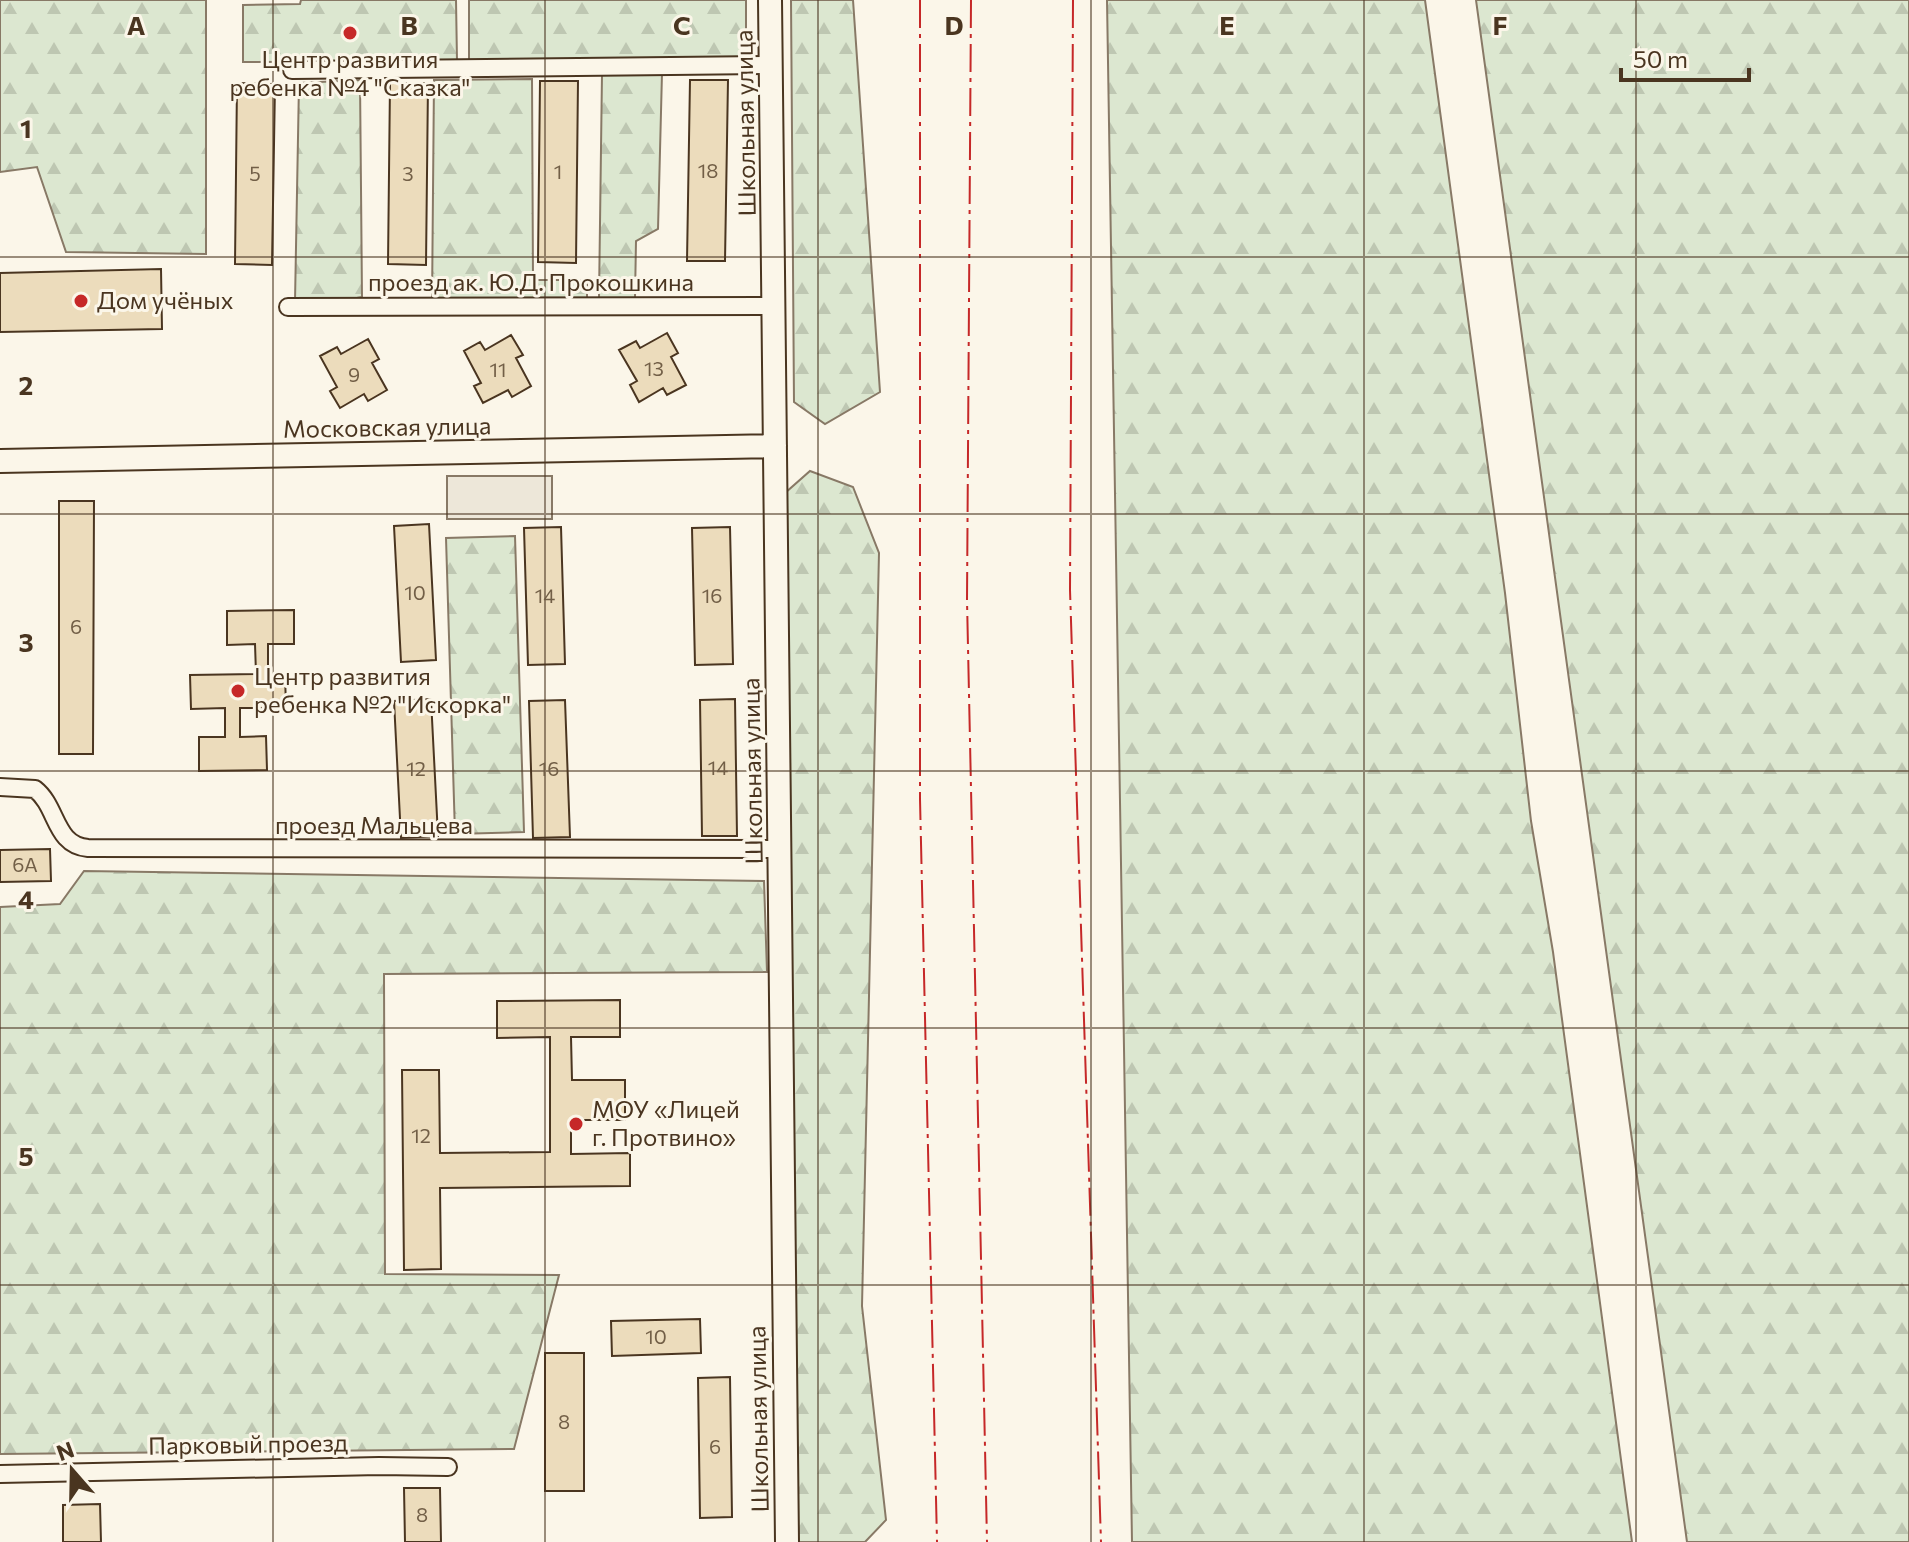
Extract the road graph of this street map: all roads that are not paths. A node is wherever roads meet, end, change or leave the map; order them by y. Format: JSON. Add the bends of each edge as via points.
{"nodes":[{"id":1,"x":770,"y":0,"type":"edge"},
{"id":2,"x":771,"y":65,"type":"junction"},
{"id":3,"x":292,"y":70,"type":"dead end"},
{"id":4,"x":774,"y":306,"type":"junction"},
{"id":5,"x":288,"y":307,"type":"dead end"},
{"id":6,"x":775,"y":446,"type":"junction"},
{"id":7,"x":0,"y":461,"type":"edge"},
{"id":8,"x":0,"y":787,"type":"edge"},
{"id":9,"x":779,"y":849,"type":"junction"},
{"id":10,"x":448,"y":1467,"type":"dead end"},
{"id":11,"x":0,"y":1474,"type":"edge"},
{"id":12,"x":787,"y":1542,"type":"edge"}],
"edges":[{"from":1,"to":2,"type":"street","name":"Школьная улица"},
{"from":2,"to":3,"type":"street"},
{"from":2,"to":4,"type":"street","name":"Школьная улица"},
{"from":4,"to":5,"type":"street","name":"проезд ак. Ю.Д. Прокошкина"},
{"from":4,"to":6,"type":"street","name":"Школьная улица"},
{"from":6,"to":7,"type":"street","name":"Московская улица"},
{"from":6,"to":9,"type":"street","name":"Школьная улица"},
{"from":8,"to":9,"type":"street","name":"проезд Мальцева","via":[[40,793],[65,838],[78,848]]},
{"from":9,"to":12,"type":"street","name":"Школьная улица"},
{"from":10,"to":11,"type":"street","name":"Парковый проезд"}]}
